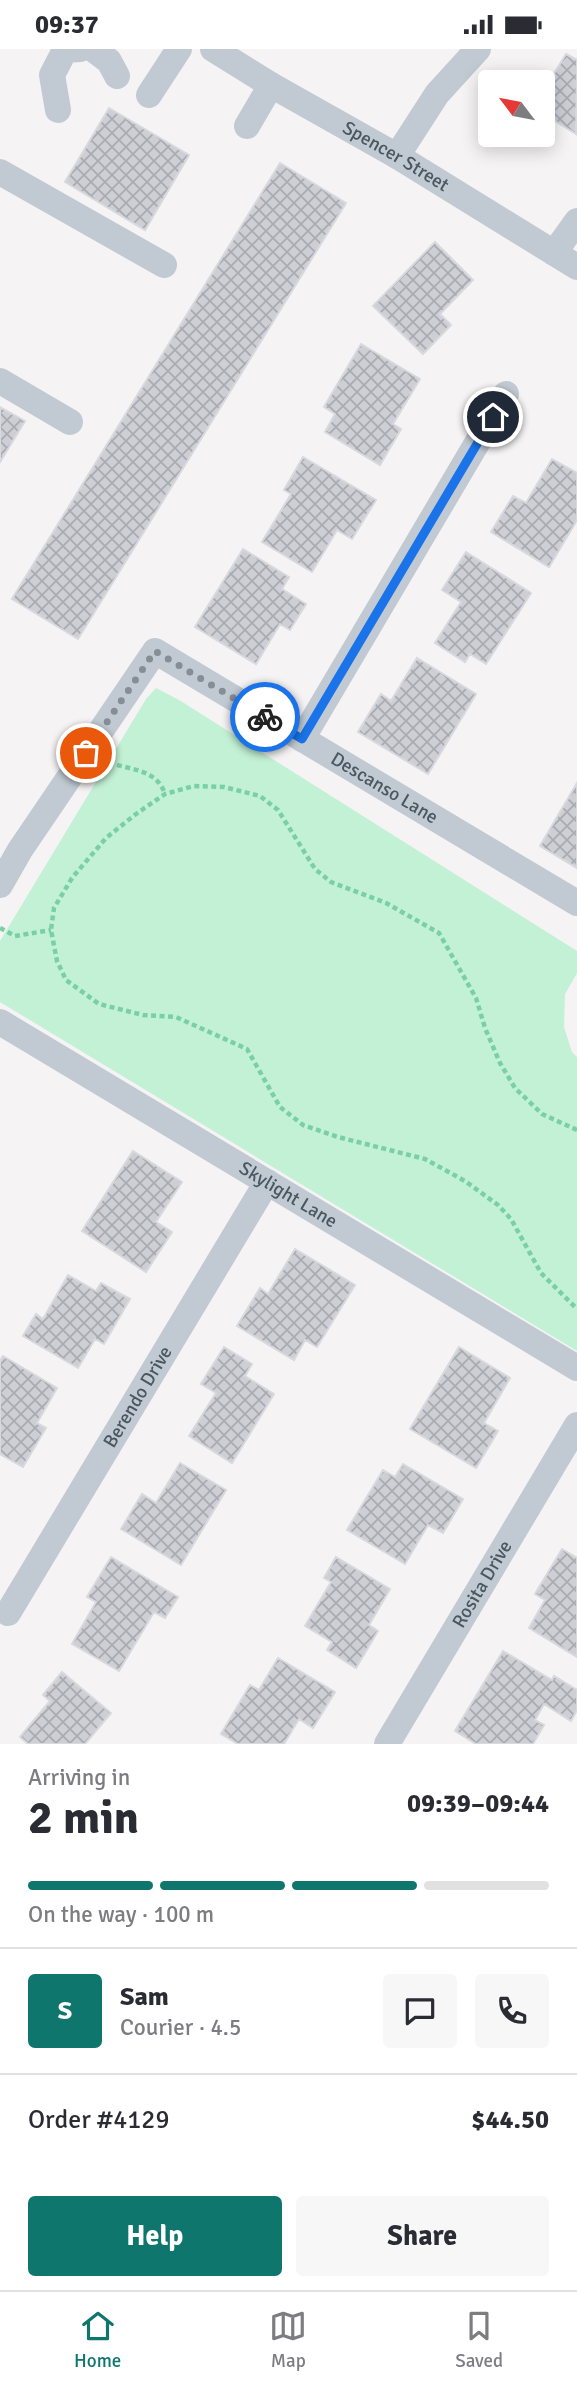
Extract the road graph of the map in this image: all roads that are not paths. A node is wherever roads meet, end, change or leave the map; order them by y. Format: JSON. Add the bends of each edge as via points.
{"nodes":[{"id":1,"x":80,"y":49,"type":"edge"},
{"id":2,"x":93,"y":49,"type":"edge"},
{"id":3,"x":178,"y":49,"type":"edge"},
{"id":4,"x":213,"y":49,"type":"edge"},
{"id":5,"x":478,"y":49,"type":"edge"},
{"id":6,"x":117,"y":76,"type":"dead end"},
{"id":7,"x":271,"y":85,"type":"junction"},
{"id":8,"x":149,"y":95,"type":"dead end"},
{"id":9,"x":58,"y":110,"type":"dead end"},
{"id":10,"x":247,"y":126,"type":"dead end"},
{"id":11,"x":397,"y":156,"type":"junction"},
{"id":12,"x":0,"y":172,"type":"edge"},
{"id":13,"x":577,"y":221,"type":"edge"},
{"id":14,"x":554,"y":253,"type":"junction"},
{"id":15,"x":164,"y":265,"type":"dead end"},
{"id":16,"x":577,"y":267,"type":"edge"},
{"id":17,"x":0,"y":381,"type":"edge"},
{"id":18,"x":506,"y":394,"type":"dead end"},
{"id":19,"x":70,"y":422,"type":"dead end"},
{"id":20,"x":302,"y":739,"type":"junction"},
{"id":21,"x":10,"y":845,"type":"edge"},
{"id":22,"x":0,"y":885,"type":"edge"},
{"id":23,"x":577,"y":903,"type":"edge"},
{"id":24,"x":0,"y":1023,"type":"edge"},
{"id":25,"x":267,"y":1182,"type":"junction"},
{"id":26,"x":577,"y":1368,"type":"edge"},
{"id":27,"x":577,"y":1425,"type":"edge"},
{"id":28,"x":8,"y":1613,"type":"dead end"},
{"id":29,"x":387,"y":1744,"type":"edge"}],
"edges":[{"from":1,"to":9,"type":"street","via":[[65,50],[52,75]]},
{"from":2,"to":6,"type":"street","via":[[109,61]]},
{"from":3,"to":8,"type":"street"},
{"from":4,"to":7,"type":"street","name":"Spencer Street"},
{"from":5,"to":11,"type":"street","via":[[437,94]]},
{"from":7,"to":10,"type":"street"},
{"from":7,"to":11,"type":"street","name":"Spencer Street"},
{"from":11,"to":14,"type":"street","name":"Spencer Street"},
{"from":12,"to":15,"type":"street"},
{"from":13,"to":14,"type":"street"},
{"from":14,"to":16,"type":"street","name":"Spencer Street"},
{"from":17,"to":19,"type":"street"},
{"from":18,"to":20,"type":"street"},
{"from":20,"to":21,"type":"street","name":"Descanso Lane","via":[[155,651],[86,753]]},
{"from":20,"to":23,"type":"street","name":"Descanso Lane"},
{"from":21,"to":22,"type":"street"},
{"from":24,"to":25,"type":"street","name":"Skylight Lane"},
{"from":25,"to":26,"type":"street","name":"Skylight Lane"},
{"from":25,"to":28,"type":"street","name":"Berendo Drive"},
{"from":27,"to":29,"type":"street","name":"Rosita Drive"}]}
